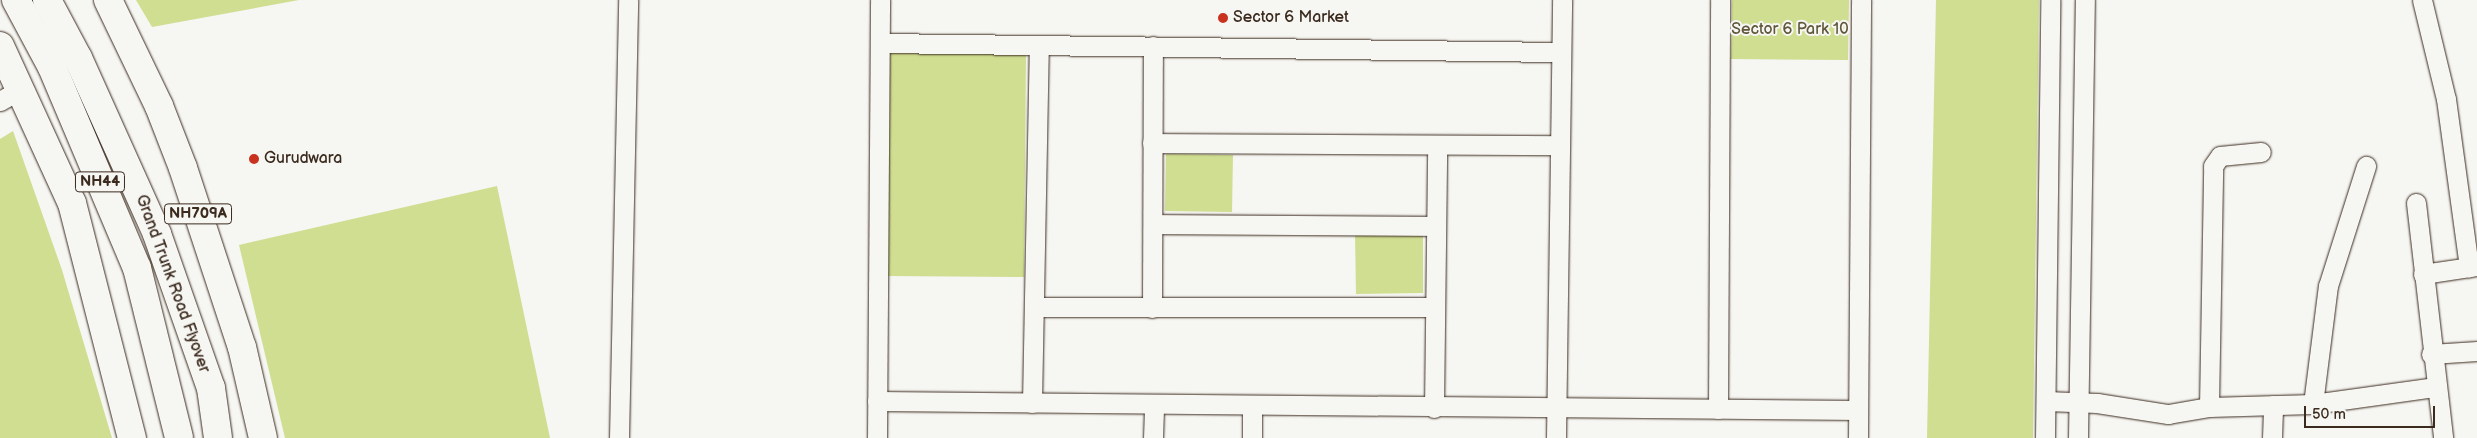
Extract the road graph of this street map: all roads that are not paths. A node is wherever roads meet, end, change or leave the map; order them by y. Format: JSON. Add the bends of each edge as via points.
{"nodes":[{"id":1,"x":16,"y":0,"type":"edge"},
{"id":2,"x":47,"y":0,"type":"edge"},
{"id":3,"x":108,"y":0,"type":"edge"},
{"id":4,"x":628,"y":0,"type":"edge"},
{"id":5,"x":880,"y":0,"type":"edge"},
{"id":6,"x":1562,"y":0,"type":"edge"},
{"id":7,"x":1720,"y":0,"type":"edge"},
{"id":8,"x":1861,"y":0,"type":"edge"},
{"id":9,"x":2050,"y":0,"type":"edge"},
{"id":10,"x":2085,"y":0,"type":"edge"},
{"id":11,"x":2422,"y":0,"type":"edge"},
{"id":12,"x":880,"y":43,"type":"junction"},
{"id":13,"x":1039,"y":45,"type":"junction"},
{"id":14,"x":0,"y":46,"type":"edge"},
{"id":15,"x":1152,"y":46,"type":"junction"},
{"id":16,"x":1561,"y":52,"type":"junction"},
{"id":17,"x":10,"y":95,"type":"edge"},
{"id":18,"x":1152,"y":143,"type":"junction"},
{"id":19,"x":1437,"y":145,"type":"junction"},
{"id":20,"x":1560,"y":145,"type":"junction"},
{"id":21,"x":2261,"y":152,"type":"dead end"},
{"id":22,"x":2366,"y":166,"type":"dead end"},
{"id":23,"x":2416,"y":203,"type":"dead end"},
{"id":24,"x":1153,"y":224,"type":"junction"},
{"id":25,"x":1436,"y":226,"type":"junction"},
{"id":26,"x":2473,"y":267,"type":"edge"},
{"id":27,"x":2423,"y":274,"type":"junction"},
{"id":28,"x":1034,"y":307,"type":"junction"},
{"id":29,"x":1435,"y":307,"type":"junction"},
{"id":30,"x":1152,"y":308,"type":"junction"},
{"id":31,"x":2477,"y":351,"type":"edge"},
{"id":32,"x":2432,"y":354,"type":"junction"},
{"id":33,"x":2436,"y":387,"type":"junction"},
{"id":34,"x":877,"y":401,"type":"junction"},
{"id":35,"x":2046,"y":401,"type":"junction"},
{"id":36,"x":2078,"y":402,"type":"junction"},
{"id":37,"x":1032,"y":403,"type":"junction"},
{"id":38,"x":1154,"y":404,"type":"junction"},
{"id":39,"x":2313,"y":404,"type":"junction"},
{"id":40,"x":2273,"y":405,"type":"junction"},
{"id":41,"x":1252,"y":406,"type":"junction"},
{"id":42,"x":1434,"y":408,"type":"junction"},
{"id":43,"x":1556,"y":408,"type":"junction"},
{"id":44,"x":2209,"y":408,"type":"junction"},
{"id":45,"x":1718,"y":409,"type":"junction"},
{"id":46,"x":1858,"y":410,"type":"junction"},
{"id":47,"x":132,"y":438,"type":"edge"},
{"id":48,"x":179,"y":438,"type":"edge"},
{"id":49,"x":218,"y":438,"type":"edge"},
{"id":50,"x":263,"y":438,"type":"edge"},
{"id":51,"x":619,"y":438,"type":"edge"},
{"id":52,"x":877,"y":438,"type":"edge"},
{"id":53,"x":1153,"y":438,"type":"edge"},
{"id":54,"x":1252,"y":438,"type":"edge"},
{"id":55,"x":1556,"y":438,"type":"edge"},
{"id":56,"x":1858,"y":438,"type":"edge"},
{"id":57,"x":2045,"y":438,"type":"edge"},
{"id":58,"x":2078,"y":438,"type":"edge"},
{"id":59,"x":2272,"y":438,"type":"edge"},
{"id":60,"x":2443,"y":438,"type":"edge"}],
"edges":[{"from":1,"to":48,"type":"highway","name":"Grand Trunk Road Flyover","number":"NH44","via":[[52,67],[137,268]]},
{"from":2,"to":49,"type":"highway","name":"Grand Trunk Road Flyover","number":"NH44","via":[[78,58],[157,234],[210,388]]},
{"from":3,"to":50,"type":"highway","number":"NH709A","via":[[183,168],[242,347]]},
{"from":4,"to":51,"type":"street"},
{"from":5,"to":12,"type":"street"},
{"from":6,"to":16,"type":"street"},
{"from":7,"to":45,"type":"street"},
{"from":8,"to":46,"type":"street"},
{"from":9,"to":35,"type":"street"},
{"from":10,"to":36,"type":"street"},
{"from":11,"to":26,"type":"street","via":[[2446,99]]},
{"from":12,"to":13,"type":"street"},
{"from":12,"to":34,"type":"street"},
{"from":13,"to":15,"type":"street"},
{"from":13,"to":28,"type":"street"},
{"from":14,"to":17,"type":"highway"},
{"from":15,"to":16,"type":"street"},
{"from":15,"to":18,"type":"street"},
{"from":16,"to":20,"type":"street"},
{"from":17,"to":47,"type":"highway","via":[[72,204]]},
{"from":18,"to":19,"type":"street"},
{"from":18,"to":24,"type":"street"},
{"from":19,"to":20,"type":"street"},
{"from":19,"to":25,"type":"street"},
{"from":20,"to":43,"type":"street"},
{"from":21,"to":44,"type":"street","via":[[2220,156],[2213,166]]},
{"from":22,"to":39,"type":"street","via":[[2328,286]]},
{"from":23,"to":27,"type":"street"},
{"from":24,"to":25,"type":"street"},
{"from":24,"to":30,"type":"street"},
{"from":25,"to":29,"type":"street"},
{"from":26,"to":27,"type":"street"},
{"from":27,"to":32,"type":"street"},
{"from":28,"to":30,"type":"street"},
{"from":28,"to":37,"type":"street"},
{"from":29,"to":30,"type":"street"},
{"from":29,"to":42,"type":"street"},
{"from":31,"to":32,"type":"street"},
{"from":32,"to":33,"type":"street"},
{"from":33,"to":39,"type":"street"},
{"from":33,"to":60,"type":"street"},
{"from":34,"to":37,"type":"street"},
{"from":34,"to":52,"type":"street"},
{"from":35,"to":36,"type":"street"},
{"from":35,"to":57,"type":"street"},
{"from":36,"to":44,"type":"street","via":[[2156,414]]},
{"from":36,"to":58,"type":"street"},
{"from":37,"to":38,"type":"street"},
{"from":38,"to":41,"type":"street"},
{"from":38,"to":53,"type":"street"},
{"from":39,"to":40,"type":"street"},
{"from":40,"to":44,"type":"street"},
{"from":40,"to":59,"type":"street"},
{"from":41,"to":42,"type":"street"},
{"from":41,"to":54,"type":"street"},
{"from":42,"to":43,"type":"street"},
{"from":43,"to":45,"type":"street"},
{"from":43,"to":55,"type":"street"},
{"from":45,"to":46,"type":"street"},
{"from":46,"to":56,"type":"street"}]}
